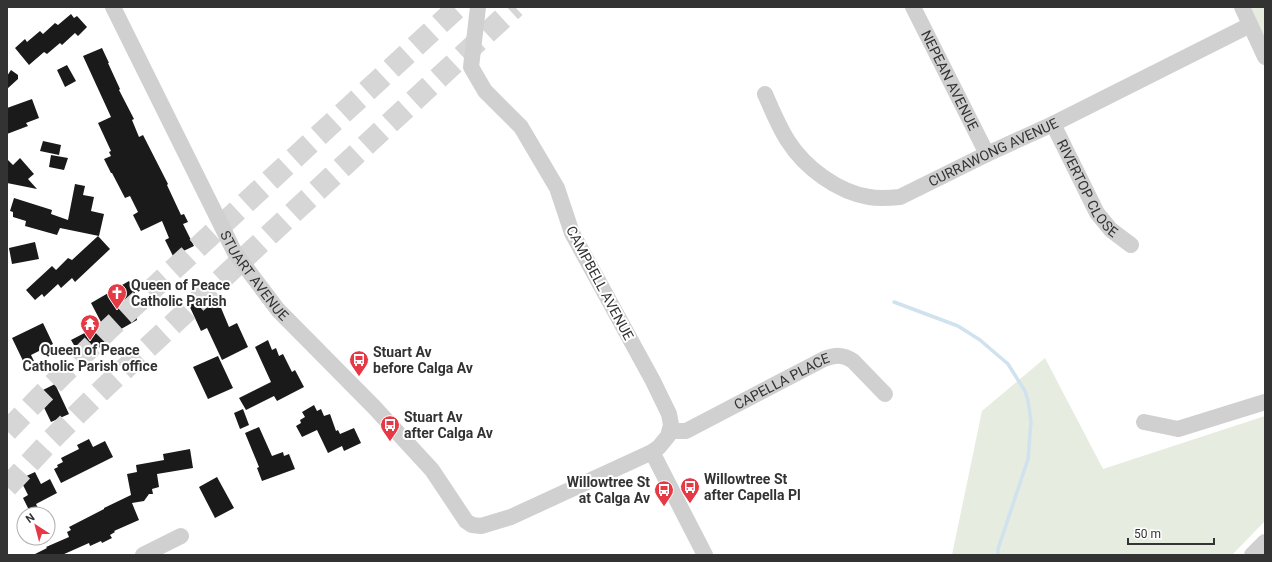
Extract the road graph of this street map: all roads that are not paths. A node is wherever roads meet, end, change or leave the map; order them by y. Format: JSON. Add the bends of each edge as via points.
{"nodes":[{"id":1,"x":113,"y":7,"type":"edge"},
{"id":2,"x":478,"y":7,"type":"edge"},
{"id":3,"x":913,"y":7,"type":"edge"},
{"id":4,"x":1242,"y":7,"type":"edge"},
{"id":5,"x":1250,"y":25,"type":"junction"},
{"id":6,"x":1265,"y":57,"type":"edge"},
{"id":7,"x":765,"y":94,"type":"dead end"},
{"id":8,"x":1053,"y":124,"type":"junction"},
{"id":9,"x":987,"y":154,"type":"junction"},
{"id":10,"x":1131,"y":245,"type":"dead end"},
{"id":11,"x":885,"y":394,"type":"dead end"},
{"id":12,"x":1265,"y":402,"type":"edge"},
{"id":13,"x":1144,"y":422,"type":"dead end"},
{"id":14,"x":670,"y":430,"type":"junction"},
{"id":15,"x":652,"y":452,"type":"junction"},
{"id":16,"x":181,"y":536,"type":"dead end"},
{"id":17,"x":1265,"y":542,"type":"edge"},
{"id":18,"x":143,"y":555,"type":"edge"},
{"id":19,"x":705,"y":555,"type":"edge"},
{"id":20,"x":1252,"y":555,"type":"edge"}],
"edges":[{"from":1,"to":15,"type":"street","name":"STUART AVENUE","via":[[235,253],[278,310],[432,470],[466,521],[481,526],[511,516]]},
{"from":2,"to":14,"type":"street","name":"CAMPBELL AVENUE","via":[[471,67],[485,91],[521,128],[557,188],[572,233],[669,414]]},
{"from":3,"to":9,"type":"street","name":"NEPEAN AVENUE"},
{"from":4,"to":5,"type":"street"},
{"from":5,"to":6,"type":"street"},
{"from":5,"to":8,"type":"street","name":"CURRAWONG AVENUE"},
{"from":7,"to":9,"type":"street","name":"CURRAWONG AVENUE","via":[[797,153],[820,174],[853,193],[885,199],[900,197]]},
{"from":8,"to":9,"type":"street","name":"CURRAWONG AVENUE"},
{"from":8,"to":10,"type":"street","name":"RIVERTOP CLOSE","via":[[1097,212],[1111,230]]},
{"from":11,"to":14,"type":"street","name":"CAPELLA PLACE","via":[[848,357],[833,356],[686,431]]},
{"from":12,"to":13,"type":"street","via":[[1178,429]]},
{"from":14,"to":15,"type":"street","via":[[664,441]]},
{"from":15,"to":19,"type":"street"},
{"from":16,"to":18,"type":"street"},
{"from":17,"to":20,"type":"street"}]}
